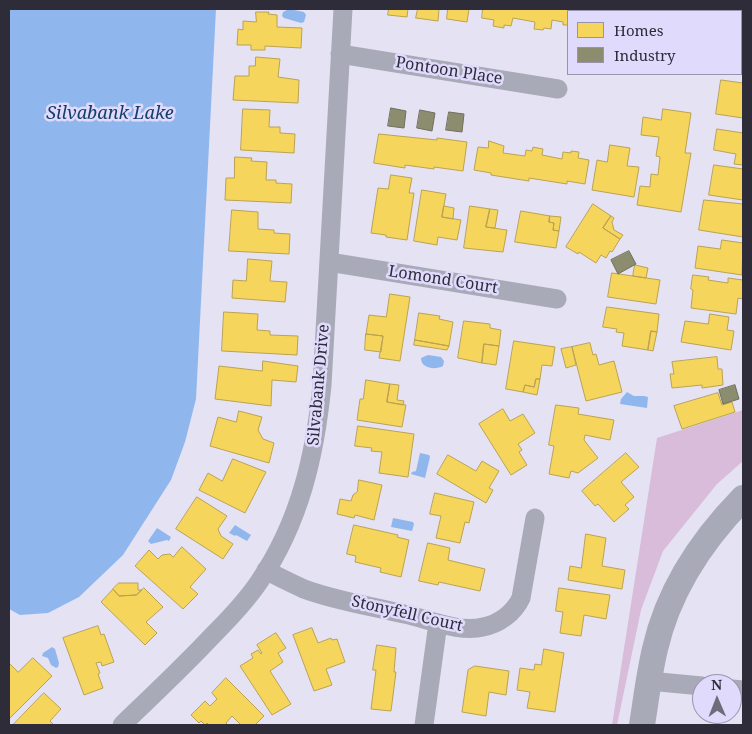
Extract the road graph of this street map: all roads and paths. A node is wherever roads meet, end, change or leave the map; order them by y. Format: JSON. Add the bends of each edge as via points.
{"nodes":[{"id":1,"x":343,"y":9,"type":"edge"},
{"id":2,"x":340,"y":54,"type":"junction"},
{"id":3,"x":558,"y":89,"type":"dead end"},
{"id":4,"x":329,"y":262,"type":"junction"},
{"id":5,"x":557,"y":299,"type":"dead end"},
{"id":6,"x":743,"y":498,"type":"edge"},
{"id":7,"x":535,"y":518,"type":"dead end"},
{"id":8,"x":266,"y":570,"type":"junction"},
{"id":9,"x":438,"y":623,"type":"junction"},
{"id":10,"x":649,"y":681,"type":"junction"},
{"id":11,"x":692,"y":685,"type":"edge"},
{"id":12,"x":134,"y":721,"type":"edge"},
{"id":13,"x":424,"y":725,"type":"edge"},
{"id":14,"x":642,"y":725,"type":"edge"}],
"edges":[{"from":1,"to":2,"type":"street","name":"Silvabank Drive"},
{"from":2,"to":3,"type":"street","name":"Pontoon Place"},
{"from":2,"to":4,"type":"street","name":"Silvabank Drive"},
{"from":4,"to":5,"type":"street","name":"Lomond Court"},
{"from":4,"to":8,"type":"street","name":"Silvabank Drive","via":[[322,385],[312,458],[300,500]]},
{"from":6,"to":10,"type":"street","via":[[714,531],[684,574],[661,627]]},
{"from":7,"to":9,"type":"street","name":"Stonyfell Court","via":[[524,588],[517,607],[506,617],[483,628]]},
{"from":8,"to":9,"type":"street","name":"Stonyfell Court","via":[[321,594]]},
{"from":8,"to":12,"type":"street","name":"Silvabank Drive","via":[[230,618]]},
{"from":9,"to":13,"type":"street"},
{"from":10,"to":11,"type":"street"},
{"from":10,"to":14,"type":"street"}]}
